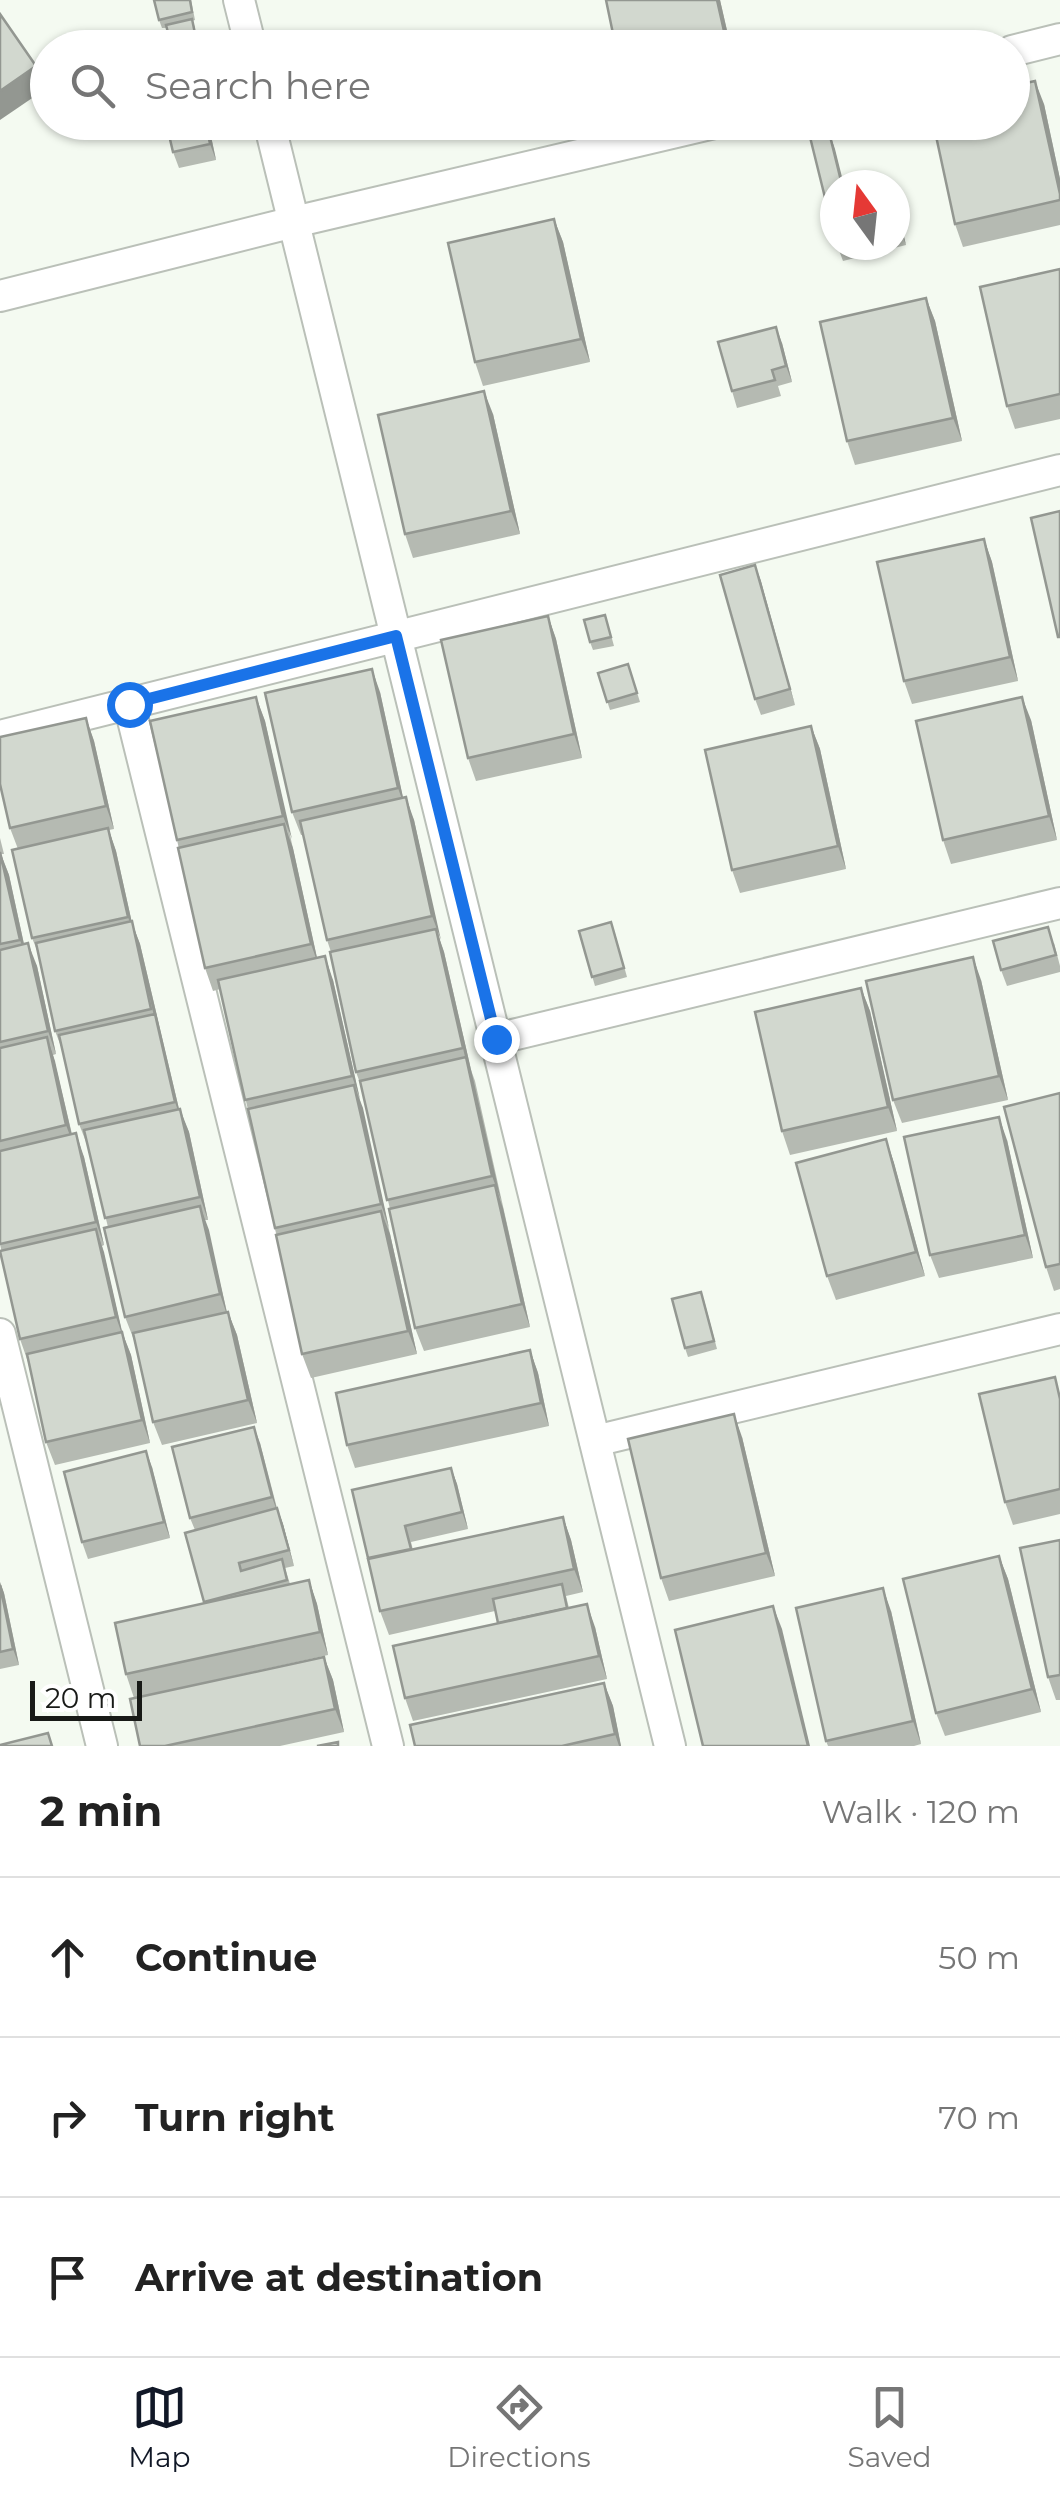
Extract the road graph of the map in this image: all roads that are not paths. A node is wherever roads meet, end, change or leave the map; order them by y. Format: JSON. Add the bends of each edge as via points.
{"nodes":[{"id":1,"x":239,"y":0,"type":"edge"},
{"id":2,"x":246,"y":30,"type":"edge"},
{"id":3,"x":1060,"y":39,"type":"edge"},
{"id":4,"x":1030,"y":46,"type":"edge"},
{"id":5,"x":274,"y":140,"type":"edge"},
{"id":6,"x":642,"y":140,"type":"edge"},
{"id":7,"x":294,"y":222,"type":"junction"},
{"id":8,"x":0,"y":296,"type":"edge"},
{"id":9,"x":1060,"y":470,"type":"edge"},
{"id":10,"x":396,"y":636,"type":"junction"},
{"id":11,"x":129,"y":704,"type":"junction"},
{"id":12,"x":0,"y":736,"type":"edge"},
{"id":13,"x":1060,"y":903,"type":"edge"},
{"id":14,"x":496,"y":1039,"type":"junction"},
{"id":15,"x":1060,"y":1329,"type":"edge"},
{"id":16,"x":0,"y":1334,"type":"edge"},
{"id":17,"x":595,"y":1441,"type":"junction"},
{"id":18,"x":102,"y":1746,"type":"edge"},
{"id":19,"x":388,"y":1746,"type":"edge"},
{"id":20,"x":670,"y":1746,"type":"edge"}],
"edges":[{"from":1,"to":2,"type":"street"},
{"from":3,"to":4,"type":"street"},
{"from":5,"to":7,"type":"street"},
{"from":6,"to":7,"type":"street"},
{"from":7,"to":8,"type":"street"},
{"from":7,"to":10,"type":"street"},
{"from":9,"to":10,"type":"street"},
{"from":10,"to":11,"type":"street"},
{"from":10,"to":14,"type":"street"},
{"from":11,"to":12,"type":"street"},
{"from":11,"to":19,"type":"street"},
{"from":13,"to":14,"type":"street"},
{"from":14,"to":17,"type":"street"},
{"from":15,"to":17,"type":"street"},
{"from":16,"to":18,"type":"street"},
{"from":17,"to":20,"type":"street"}]}
